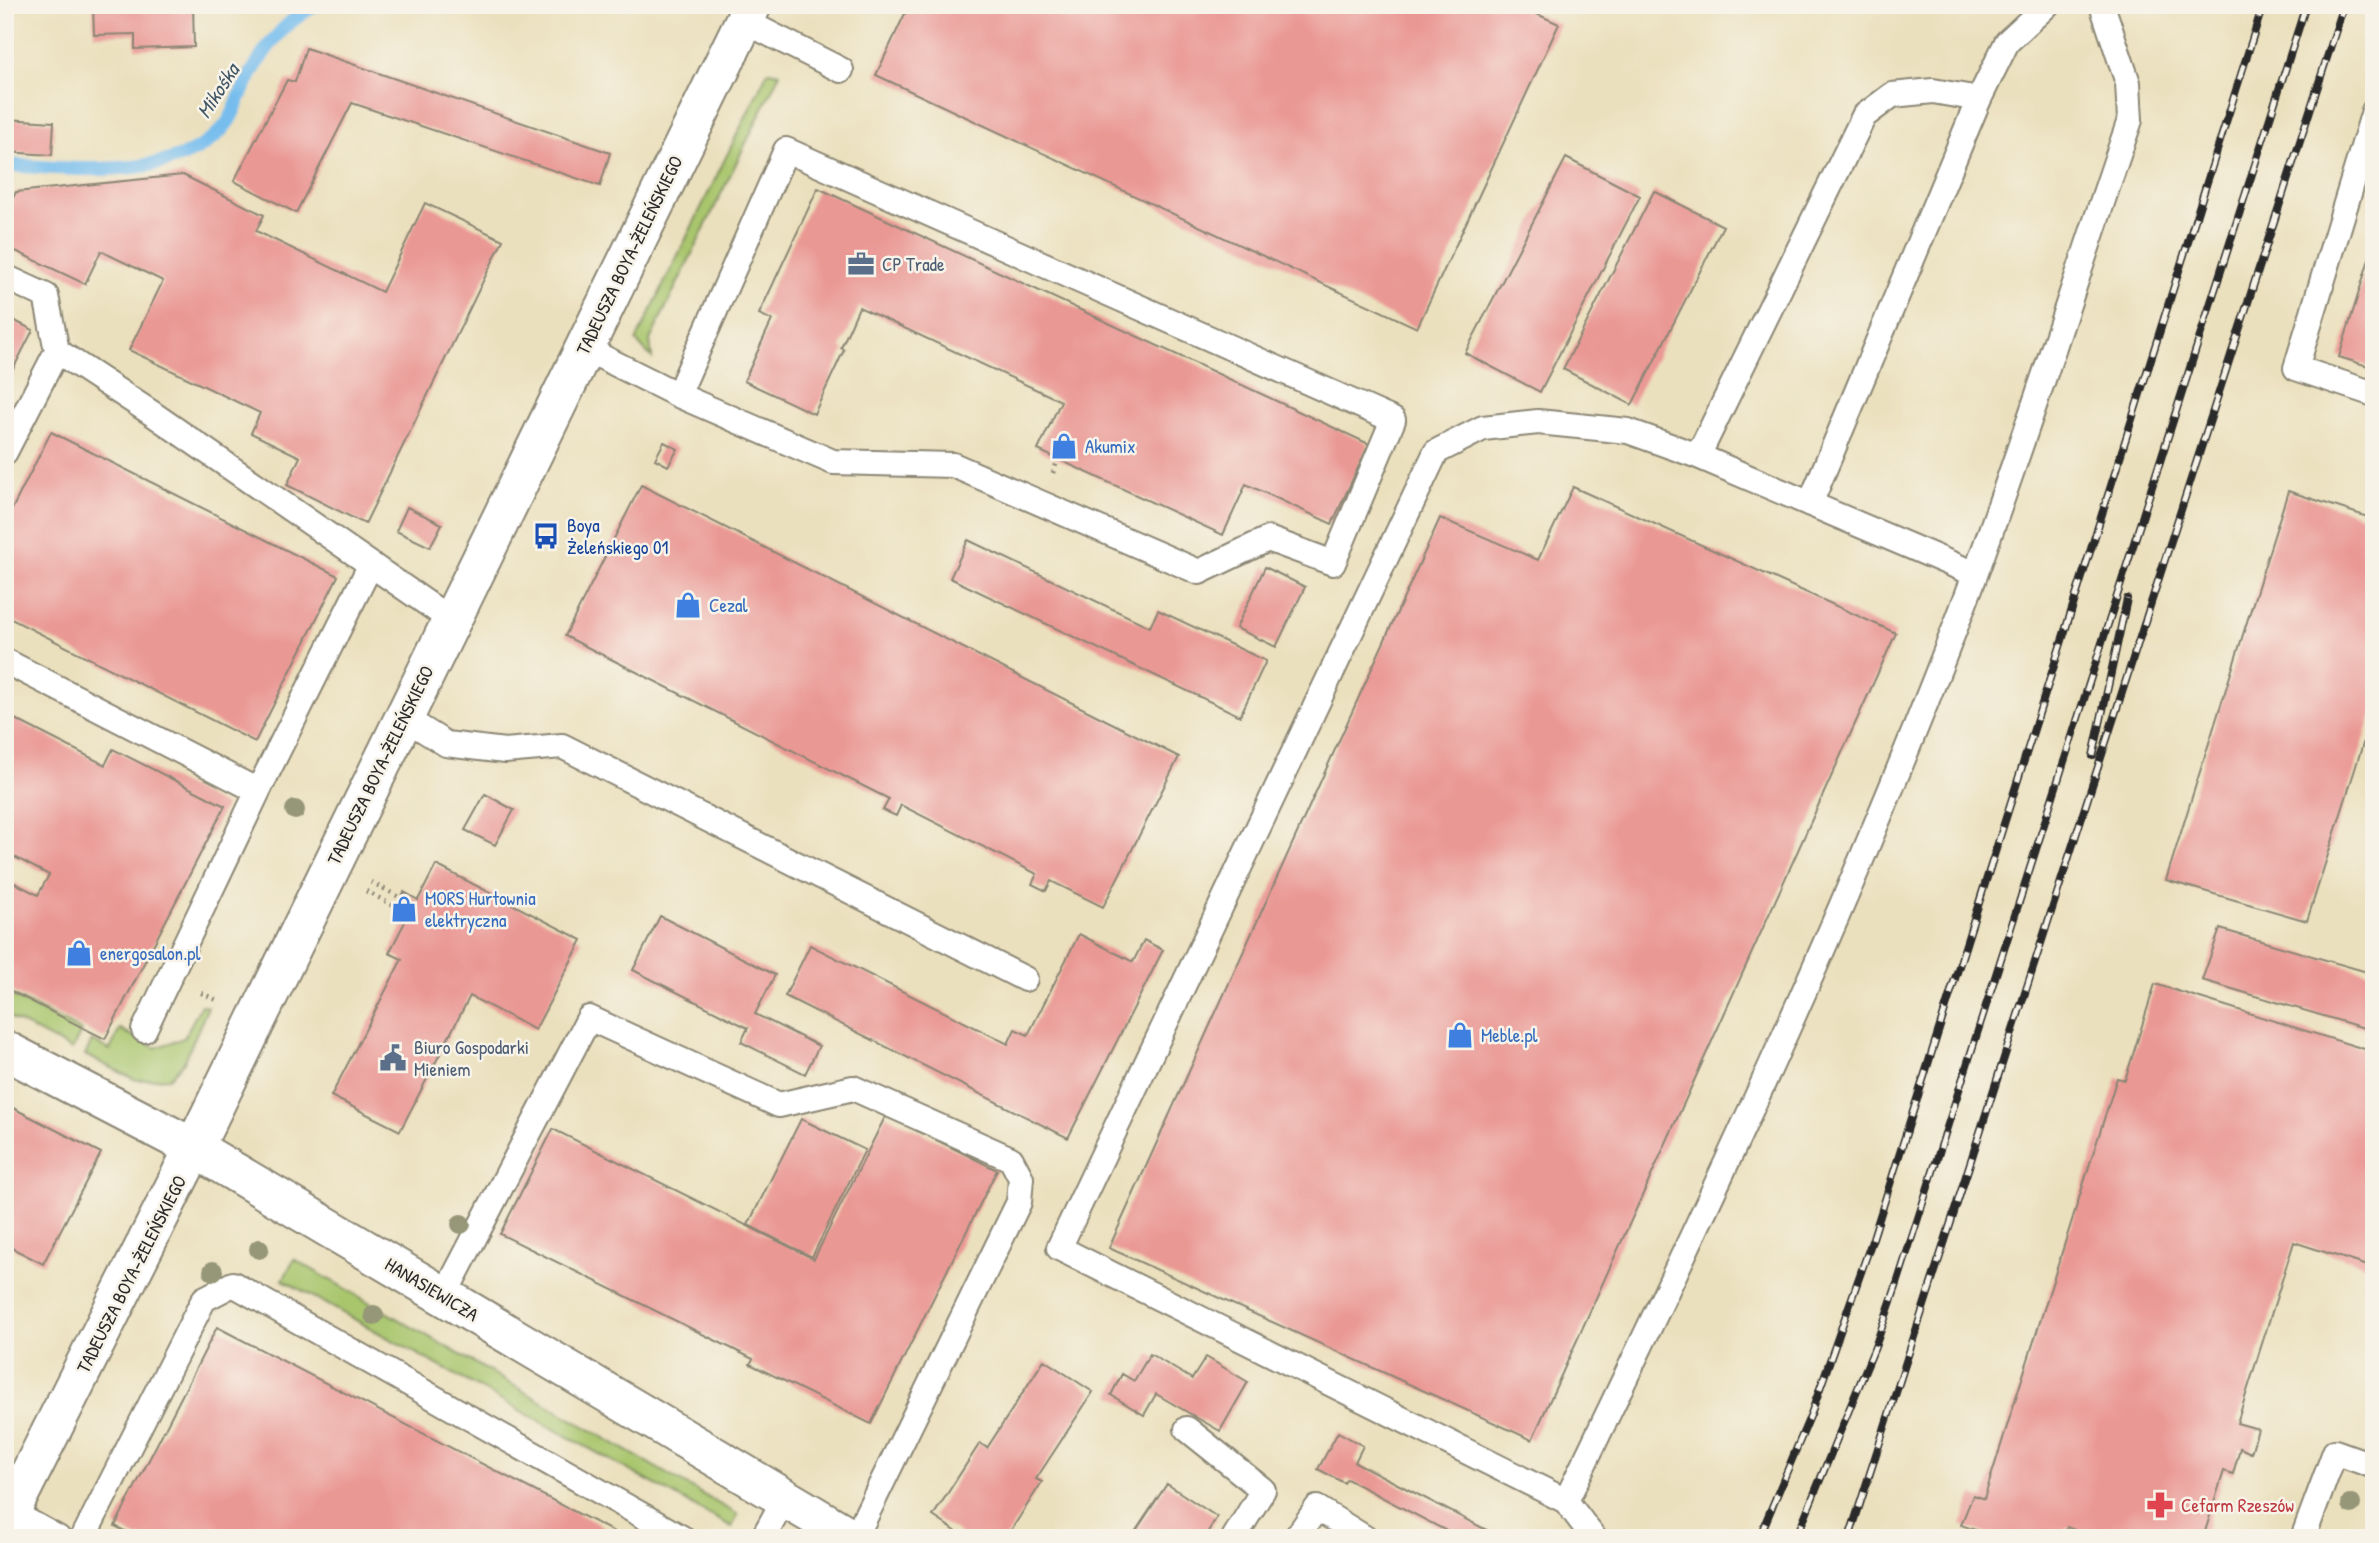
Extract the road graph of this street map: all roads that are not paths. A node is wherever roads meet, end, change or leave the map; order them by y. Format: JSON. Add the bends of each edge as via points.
{"nodes":[{"id":1,"x":2046,"y":5,"type":"edge"},
{"id":2,"x":2102,"y":5,"type":"edge"},
{"id":3,"x":748,"y":13,"type":"edge"},
{"id":4,"x":841,"y":70,"type":"dead end"},
{"id":5,"x":1979,"y":99,"type":"junction"},
{"id":6,"x":2374,"y":111,"type":"edge"},
{"id":7,"x":5,"y":277,"type":"edge"},
{"id":8,"x":584,"y":348,"type":"junction"},
{"id":9,"x":57,"y":351,"type":"junction"},
{"id":10,"x":678,"y":394,"type":"junction"},
{"id":11,"x":2374,"y":394,"type":"edge"},
{"id":12,"x":5,"y":452,"type":"edge"},
{"id":13,"x":1698,"y":456,"type":"junction"},
{"id":14,"x":1810,"y":504,"type":"junction"},
{"id":15,"x":370,"y":566,"type":"junction"},
{"id":16,"x":1975,"y":575,"type":"junction"},
{"id":17,"x":451,"y":620,"type":"junction"},
{"id":18,"x":5,"y":661,"type":"edge"},
{"id":19,"x":403,"y":717,"type":"junction"},
{"id":20,"x":258,"y":791,"type":"junction"},
{"id":21,"x":1024,"y":979,"type":"dead end"},
{"id":22,"x":144,"y":1030,"type":"dead end"},
{"id":23,"x":5,"y":1050,"type":"edge"},
{"id":24,"x":194,"y":1148,"type":"junction"},
{"id":25,"x":444,"y":1296,"type":"junction"},
{"id":26,"x":1186,"y":1429,"type":"dead end"},
{"id":27,"x":2374,"y":1466,"type":"edge"},
{"id":28,"x":785,"y":1498,"type":"junction"},
{"id":29,"x":1566,"y":1501,"type":"junction"},
{"id":30,"x":8,"y":1517,"type":"edge"},
{"id":31,"x":58,"y":1538,"type":"edge"},
{"id":32,"x":83,"y":1538,"type":"edge"},
{"id":33,"x":682,"y":1538,"type":"edge"},
{"id":34,"x":763,"y":1538,"type":"edge"},
{"id":35,"x":854,"y":1538,"type":"edge"},
{"id":36,"x":1234,"y":1538,"type":"edge"},
{"id":37,"x":1296,"y":1538,"type":"edge"},
{"id":38,"x":1365,"y":1538,"type":"edge"},
{"id":39,"x":1594,"y":1538,"type":"edge"},
{"id":40,"x":2303,"y":1538,"type":"edge"}],
"edges":[{"from":1,"to":5,"type":"lane","via":[[2007,42]]},
{"from":2,"to":16,"type":"lane","via":[[2128,83],[2130,120]]},
{"from":3,"to":4,"type":"lane"},
{"from":3,"to":8,"type":"street","name":"TADEUSZA BOYA-ŻELEŃSKIEGO"},
{"from":5,"to":13,"type":"lane","via":[[1933,91],[1892,95],[1864,116]]},
{"from":5,"to":14,"type":"lane"},
{"from":6,"to":11,"type":"lane","via":[[2296,368]]},
{"from":7,"to":9,"type":"lane","via":[[46,296]]},
{"from":8,"to":10,"type":"lane"},
{"from":8,"to":17,"type":"street","name":"TADEUSZA BOYA-ŻELEŃSKIEGO"},
{"from":9,"to":12,"type":"lane"},
{"from":9,"to":15,"type":"lane"},
{"from":10,"to":10,"type":"lane","via":[[833,462],[953,465],[1199,572],[1268,539],[1333,563],[1393,420],[786,150]]},
{"from":13,"to":14,"type":"lane"},
{"from":13,"to":29,"type":"lane","via":[[1628,431],[1538,422],[1483,428],[1436,452],[1059,1248]]},
{"from":14,"to":16,"type":"lane"},
{"from":15,"to":17,"type":"lane"},
{"from":15,"to":20,"type":"lane"},
{"from":16,"to":29,"type":"lane","via":[[1836,921],[1703,1218]]},
{"from":17,"to":19,"type":"street","name":"TADEUSZA BOYA-ŻELEŃSKIEGO"},
{"from":18,"to":20,"type":"lane"},
{"from":19,"to":21,"type":"lane","via":[[446,744],[505,751],[562,746]]},
{"from":19,"to":24,"type":"street","name":"TADEUSZA BOYA-ŻELEŃSKIEGO"},
{"from":20,"to":22,"type":"lane"},
{"from":23,"to":24,"type":"street","name":"HANASIEWICZA"},
{"from":24,"to":25,"type":"street","name":"HANASIEWICZA"},
{"from":24,"to":30,"type":"street","name":"TADEUSZA BOYA-ŻELEŃSKIEGO"},
{"from":25,"to":28,"type":"street","name":"HANASIEWICZA"},
{"from":25,"to":35,"type":"lane","via":[[589,1018],[779,1105],[853,1088],[1011,1159],[1021,1178],[1019,1202]]},
{"from":26,"to":36,"type":"lane","via":[[1263,1490]]},
{"from":27,"to":40,"type":"lane","via":[[2335,1452]]},
{"from":28,"to":34,"type":"lane"},
{"from":28,"to":35,"type":"street","name":"HANASIEWICZA"},
{"from":29,"to":39,"type":"lane"},
{"from":30,"to":31,"type":"lane"},
{"from":32,"to":33,"type":"lane","via":[[204,1300],[233,1284]]},
{"from":37,"to":38,"type":"lane","via":[[1317,1508]]}]}
